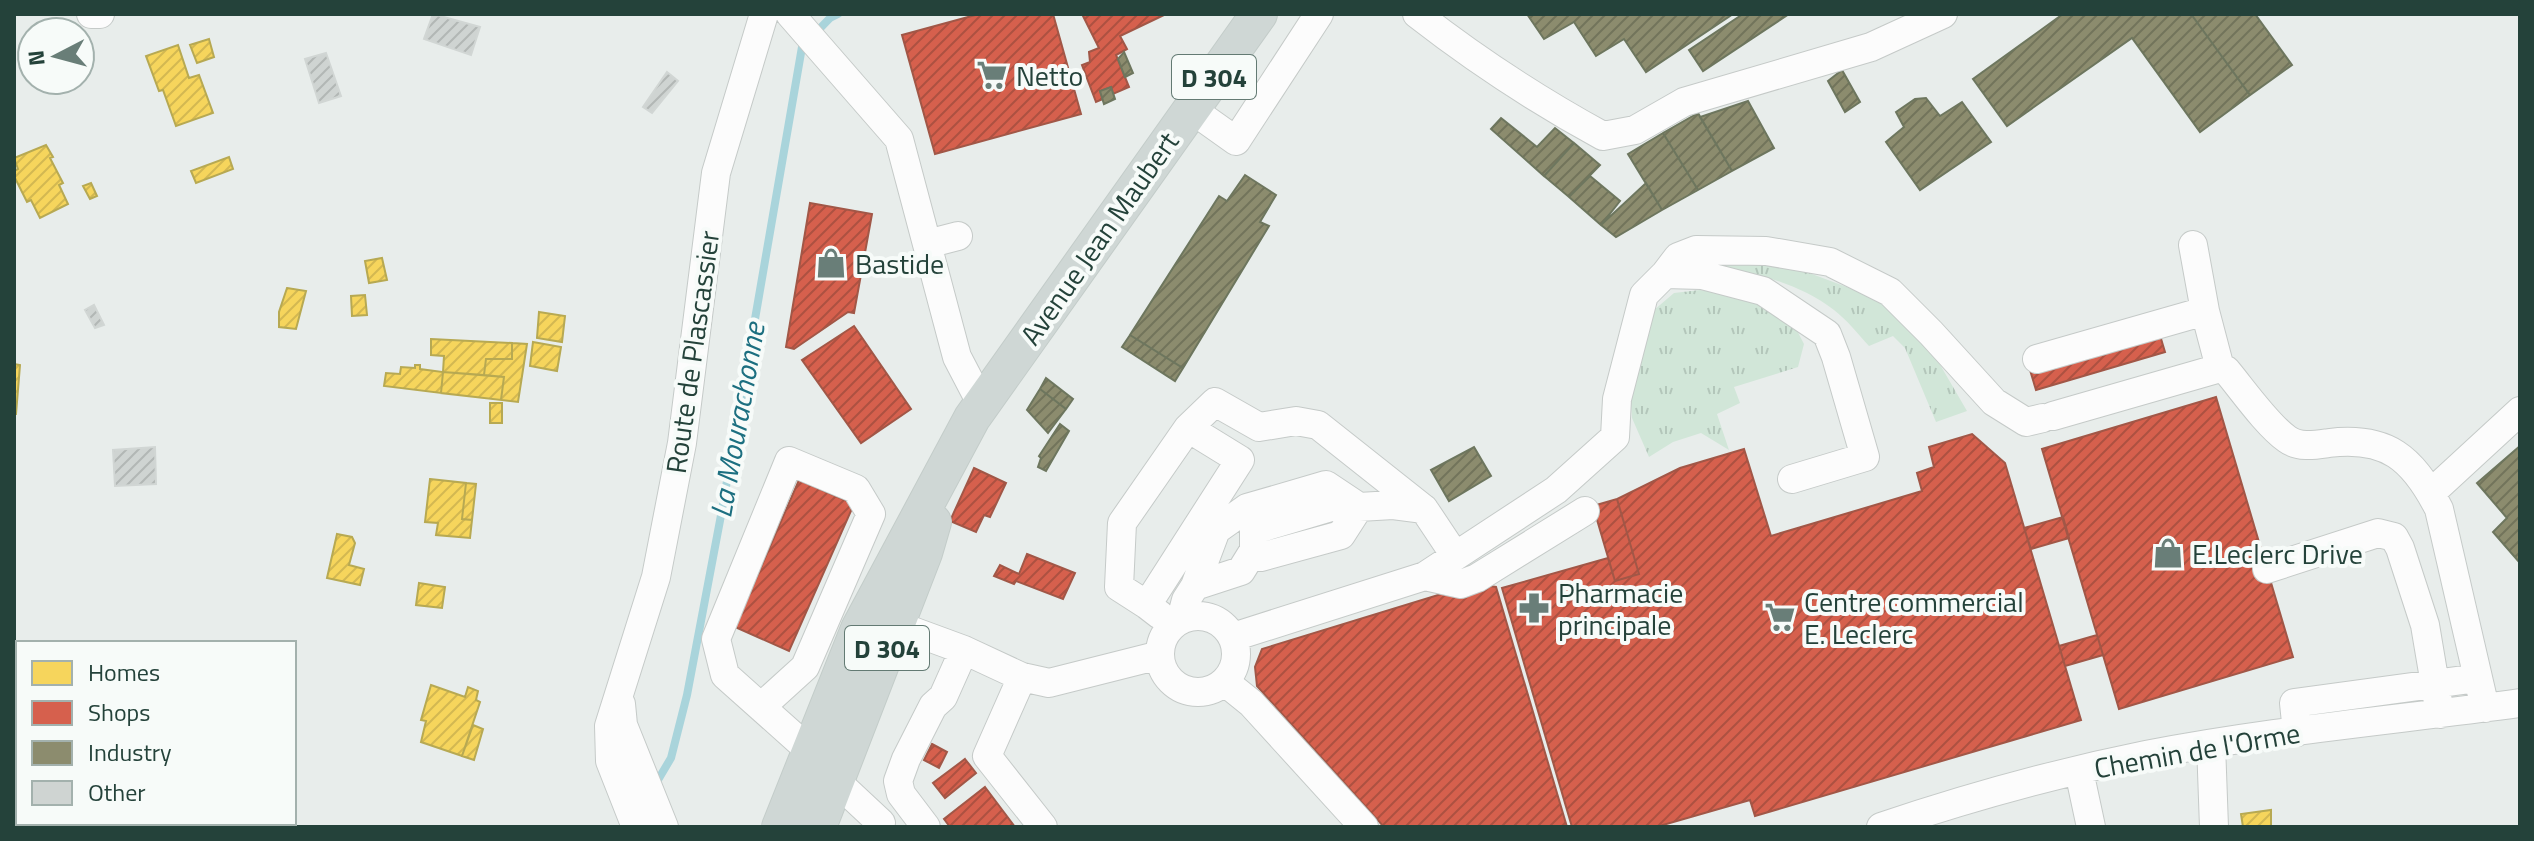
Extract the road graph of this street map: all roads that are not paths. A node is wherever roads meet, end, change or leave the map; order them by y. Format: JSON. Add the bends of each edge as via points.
{"nodes":[{"id":1,"x":91,"y":14,"type":"edge"},
{"id":2,"x":100,"y":14,"type":"edge"},
{"id":3,"x":764,"y":14,"type":"edge"},
{"id":4,"x":1259,"y":14,"type":"edge"},
{"id":5,"x":1319,"y":14,"type":"edge"},
{"id":6,"x":1417,"y":14,"type":"edge"},
{"id":7,"x":1943,"y":14,"type":"edge"},
{"id":8,"x":797,"y":22,"type":"edge"},
{"id":9,"x":1191,"y":109,"type":"junction"},
{"id":10,"x":958,"y":236,"type":"dead end"},
{"id":11,"x":927,"y":244,"type":"junction"},
{"id":12,"x":2193,"y":245,"type":"dead end"},
{"id":13,"x":1665,"y":274,"type":"junction"},
{"id":14,"x":2205,"y":311,"type":"junction"},
{"id":15,"x":2037,"y":359,"type":"dead end"},
{"id":16,"x":2220,"y":368,"type":"junction"},
{"id":17,"x":981,"y":403,"type":"junction"},
{"id":18,"x":2520,"y":411,"type":"edge"},
{"id":19,"x":1188,"y":428,"type":"junction"},
{"id":20,"x":947,"y":467,"type":"junction"},
{"id":21,"x":1792,"y":479,"type":"dead end"},
{"id":22,"x":2431,"y":493,"type":"junction"},
{"id":23,"x":1359,"y":507,"type":"junction"},
{"id":24,"x":1424,"y":509,"type":"junction"},
{"id":25,"x":1585,"y":511,"type":"dead end"},
{"id":26,"x":1454,"y":554,"type":"junction"},
{"id":27,"x":2267,"y":569,"type":"dead end"},
{"id":28,"x":1195,"y":586,"type":"junction"},
{"id":29,"x":1430,"y":586,"type":"junction"},
{"id":30,"x":1147,"y":605,"type":"junction"},
{"id":31,"x":896,"y":625,"type":"junction"},
{"id":32,"x":1170,"y":635,"type":"junction"},
{"id":33,"x":1233,"y":637,"type":"junction"},
{"id":34,"x":964,"y":650,"type":"junction"},
{"id":35,"x":1022,"y":677,"type":"junction"},
{"id":36,"x":2478,"y":678,"type":"junction"},
{"id":37,"x":1225,"y":682,"type":"junction"},
{"id":38,"x":2435,"y":682,"type":"junction"},
{"id":39,"x":621,"y":690,"type":"junction"},
{"id":40,"x":2520,"y":703,"type":"edge"},
{"id":41,"x":761,"y":707,"type":"junction"},
{"id":42,"x":2485,"y":708,"type":"junction"},
{"id":43,"x":2440,"y":714,"type":"junction"},
{"id":44,"x":2297,"y":732,"type":"junction"},
{"id":45,"x":2211,"y":744,"type":"junction"},
{"id":46,"x":987,"y":756,"type":"junction"},
{"id":47,"x":818,"y":765,"type":"junction"},
{"id":48,"x":2079,"y":771,"type":"junction"},
{"id":49,"x":654,"y":824,"type":"edge"},
{"id":50,"x":882,"y":826,"type":"edge"},
{"id":51,"x":780,"y":827,"type":"edge"},
{"id":52,"x":818,"y":827,"type":"edge"},
{"id":53,"x":926,"y":827,"type":"edge"},
{"id":54,"x":1021,"y":827,"type":"edge"},
{"id":55,"x":1043,"y":827,"type":"edge"},
{"id":56,"x":1364,"y":827,"type":"edge"},
{"id":57,"x":1881,"y":827,"type":"edge"},
{"id":58,"x":2091,"y":827,"type":"edge"},
{"id":59,"x":2214,"y":827,"type":"edge"}],
"edges":[{"from":1,"to":2,"type":"street"},
{"from":3,"to":39,"type":"street","name":"Route de Plascassier","via":[[716,173],[682,443],[656,577]]},
{"from":4,"to":9,"type":"main road","name":"Avenue Jean Maubert","number":"D 304"},
{"from":5,"to":9,"type":"street","via":[[1236,141]]},
{"from":6,"to":7,"type":"street","via":[[1543,103],[1603,136],[1635,130],[1684,102],[1871,47]]},
{"from":8,"to":11,"type":"street","via":[[899,139]]},
{"from":9,"to":17,"type":"main road","name":"Avenue Jean Maubert","number":"D 304"},
{"from":10,"to":11,"type":"street"},
{"from":11,"to":17,"type":"street","via":[[957,357]]},
{"from":12,"to":14,"type":"street"},
{"from":13,"to":16,"type":"street","via":[[1678,257],[1696,250],[1766,251],[1830,262],[1890,292],[1994,402],[2026,422]]},
{"from":13,"to":21,"type":"street","via":[[1702,275],[1763,291],[1827,334],[1865,457]]},
{"from":13,"to":26,"type":"street","via":[[1644,295],[1617,399],[1615,437],[1556,490]]},
{"from":14,"to":15,"type":"street"},
{"from":14,"to":16,"type":"street"},
{"from":16,"to":22,"type":"street","via":[[2287,440],[2310,446],[2369,442],[2387,448]]},
{"from":17,"to":20,"type":"main road","name":"Avenue Jean Maubert","number":"D 304"},
{"from":18,"to":22,"type":"street"},
{"from":19,"to":24,"type":"street","via":[[1215,402],[1259,427],[1296,421],[1318,425]]},
{"from":19,"to":30,"type":"street","via":[[1122,523],[1119,587]]},
{"from":19,"to":30,"type":"street","via":[[1240,460]]},
{"from":20,"to":31,"type":"main road","name":"Avenue Jean Maubert","number":"D 304","via":[[924,553]]},
{"from":20,"to":47,"type":"main road","name":"Avenue Jean Maubert","number":"D 304","via":[[859,629]]},
{"from":22,"to":36,"type":"street"},
{"from":23,"to":24,"type":"street"},
{"from":23,"to":28,"type":"street","via":[[1334,506],[1254,530],[1254,550],[1241,571]]},
{"from":23,"to":28,"type":"street","via":[[1326,485],[1247,508],[1216,530]]},
{"from":24,"to":26,"type":"street"},
{"from":25,"to":29,"type":"street","via":[[1477,578]]},
{"from":26,"to":29,"type":"street"},
{"from":27,"to":38,"type":"street","via":[[2378,533],[2394,537],[2425,625]]},
{"from":28,"to":32,"type":"street"},
{"from":29,"to":33,"type":"street"},
{"from":30,"to":32,"type":"street","via":[[1159,613]]},
{"from":31,"to":34,"type":"street"},
{"from":31,"to":47,"type":"main road","name":"Avenue Jean Maubert","number":"D 304"},
{"from":32,"to":33,"type":"street","via":[[1205,616]]},
{"from":32,"to":35,"type":"street","via":[[1067,680],[1049,683]]},
{"from":32,"to":37,"type":"street","via":[[1167,676],[1186,691],[1200,693]]},
{"from":33,"to":37,"type":"street","via":[[1237,661]]},
{"from":34,"to":35,"type":"street"},
{"from":34,"to":53,"type":"street","via":[[898,781],[901,794]]},
{"from":35,"to":46,"type":"street"},
{"from":36,"to":38,"type":"street"},
{"from":36,"to":42,"type":"street"},
{"from":37,"to":56,"type":"street","via":[[1251,703]]},
{"from":38,"to":43,"type":"street"},
{"from":38,"to":44,"type":"street","via":[[2294,703]]},
{"from":39,"to":49,"type":"street","name":"Route de Plascassier","via":[[623,725]]},
{"from":39,"to":49,"type":"street","name":"Route de Plascassier","via":[[609,726],[610,761],[614,777]]},
{"from":40,"to":42,"type":"street","name":"Chemin de l'Orme"},
{"from":41,"to":41,"type":"street","via":[[805,667],[871,514],[856,489],[789,461],[716,639],[725,675]]},
{"from":41,"to":47,"type":"street"},
{"from":42,"to":43,"type":"street","name":"Chemin de l'Orme"},
{"from":43,"to":44,"type":"street","name":"Chemin de l'Orme"},
{"from":44,"to":45,"type":"street","name":"Chemin de l'Orme"},
{"from":45,"to":48,"type":"street","name":"Chemin de l'Orme"},
{"from":45,"to":59,"type":"street"},
{"from":46,"to":54,"type":"street","via":[[983,776]]},
{"from":46,"to":55,"type":"street"},
{"from":47,"to":50,"type":"street"},
{"from":47,"to":51,"type":"main road","name":"Avenue Jean Maubert","number":"D 304"},
{"from":47,"to":52,"type":"main road","name":"Avenue Jean Maubert","number":"D 304"},
{"from":48,"to":57,"type":"street","name":"Chemin de l'Orme"},
{"from":48,"to":58,"type":"street"}]}
